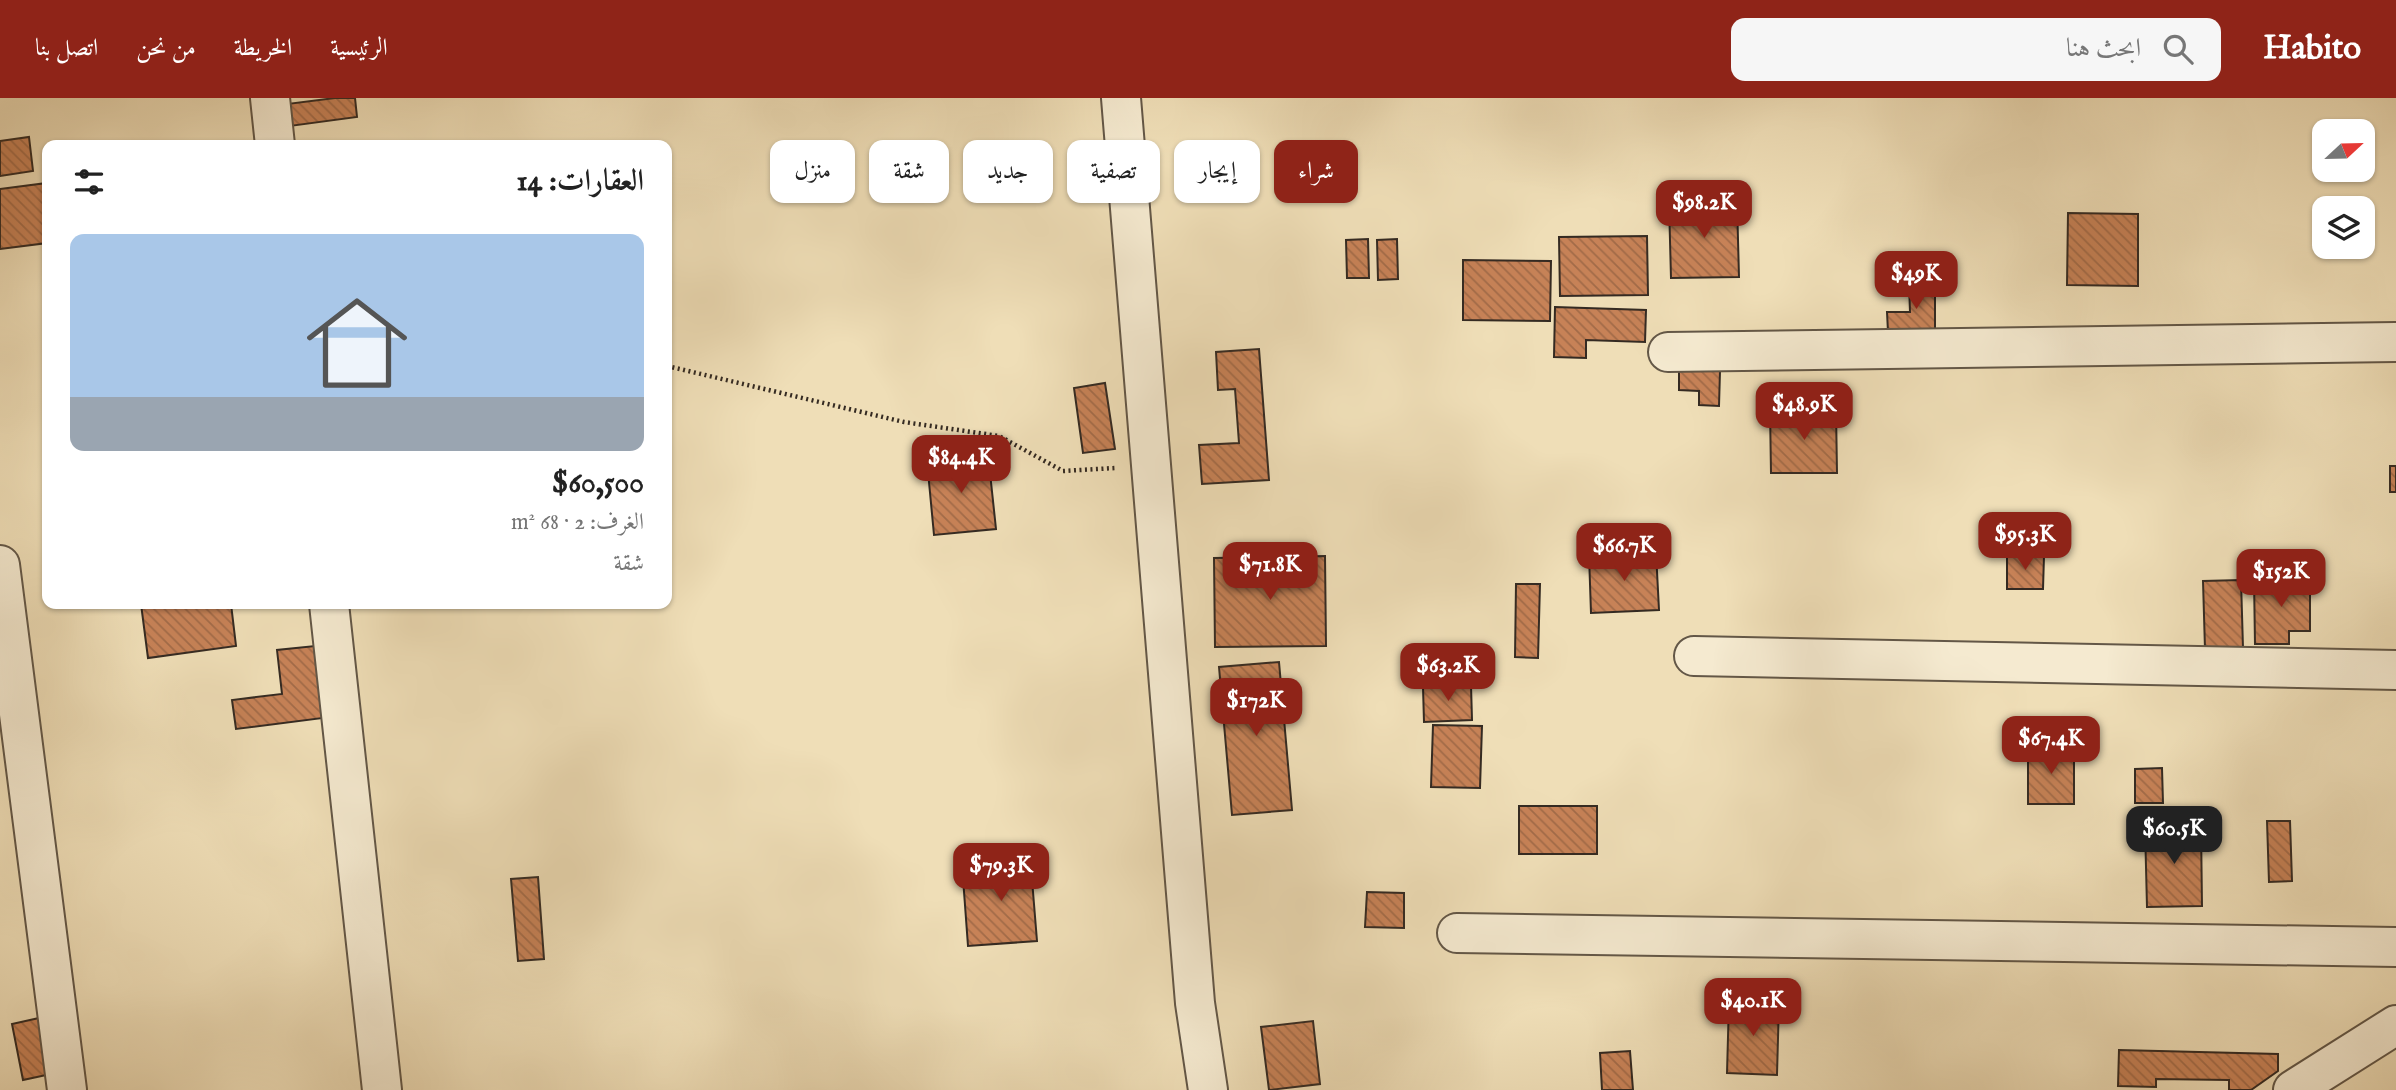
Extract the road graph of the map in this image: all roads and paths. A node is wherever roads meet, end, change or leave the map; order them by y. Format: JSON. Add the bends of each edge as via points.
{"nodes":[{"id":1,"x":270,"y":98,"type":"edge"},
{"id":2,"x":1121,"y":98,"type":"edge"},
{"id":3,"x":274,"y":140,"type":"edge"},
{"id":4,"x":2396,"y":342,"type":"edge"},
{"id":5,"x":1668,"y":352,"type":"dead end"},
{"id":6,"x":672,"y":367,"type":"edge"},
{"id":7,"x":1152,"y":466,"type":"junction"},
{"id":8,"x":0,"y":565,"type":"edge"},
{"id":9,"x":330,"y":609,"type":"edge"},
{"id":10,"x":1694,"y":656,"type":"dead end"},
{"id":11,"x":2396,"y":670,"type":"edge"},
{"id":12,"x":1457,"y":933,"type":"dead end"},
{"id":13,"x":2396,"y":947,"type":"edge"},
{"id":14,"x":2396,"y":1025,"type":"edge"},
{"id":15,"x":67,"y":1090,"type":"edge"},
{"id":16,"x":382,"y":1090,"type":"edge"},
{"id":17,"x":1208,"y":1090,"type":"edge"},
{"id":18,"x":2293,"y":1090,"type":"edge"}],
"edges":[{"from":1,"to":3,"type":"street"},
{"from":2,"to":7,"type":"street"},
{"from":4,"to":5,"type":"street"},
{"from":6,"to":7,"type":"path","via":[[904,422],[999,436],[1063,471]]},
{"from":7,"to":17,"type":"street","via":[[1195,1003]]},
{"from":8,"to":15,"type":"street"},
{"from":9,"to":16,"type":"street"},
{"from":10,"to":11,"type":"street"},
{"from":12,"to":13,"type":"street"},
{"from":14,"to":18,"type":"street"}]}
